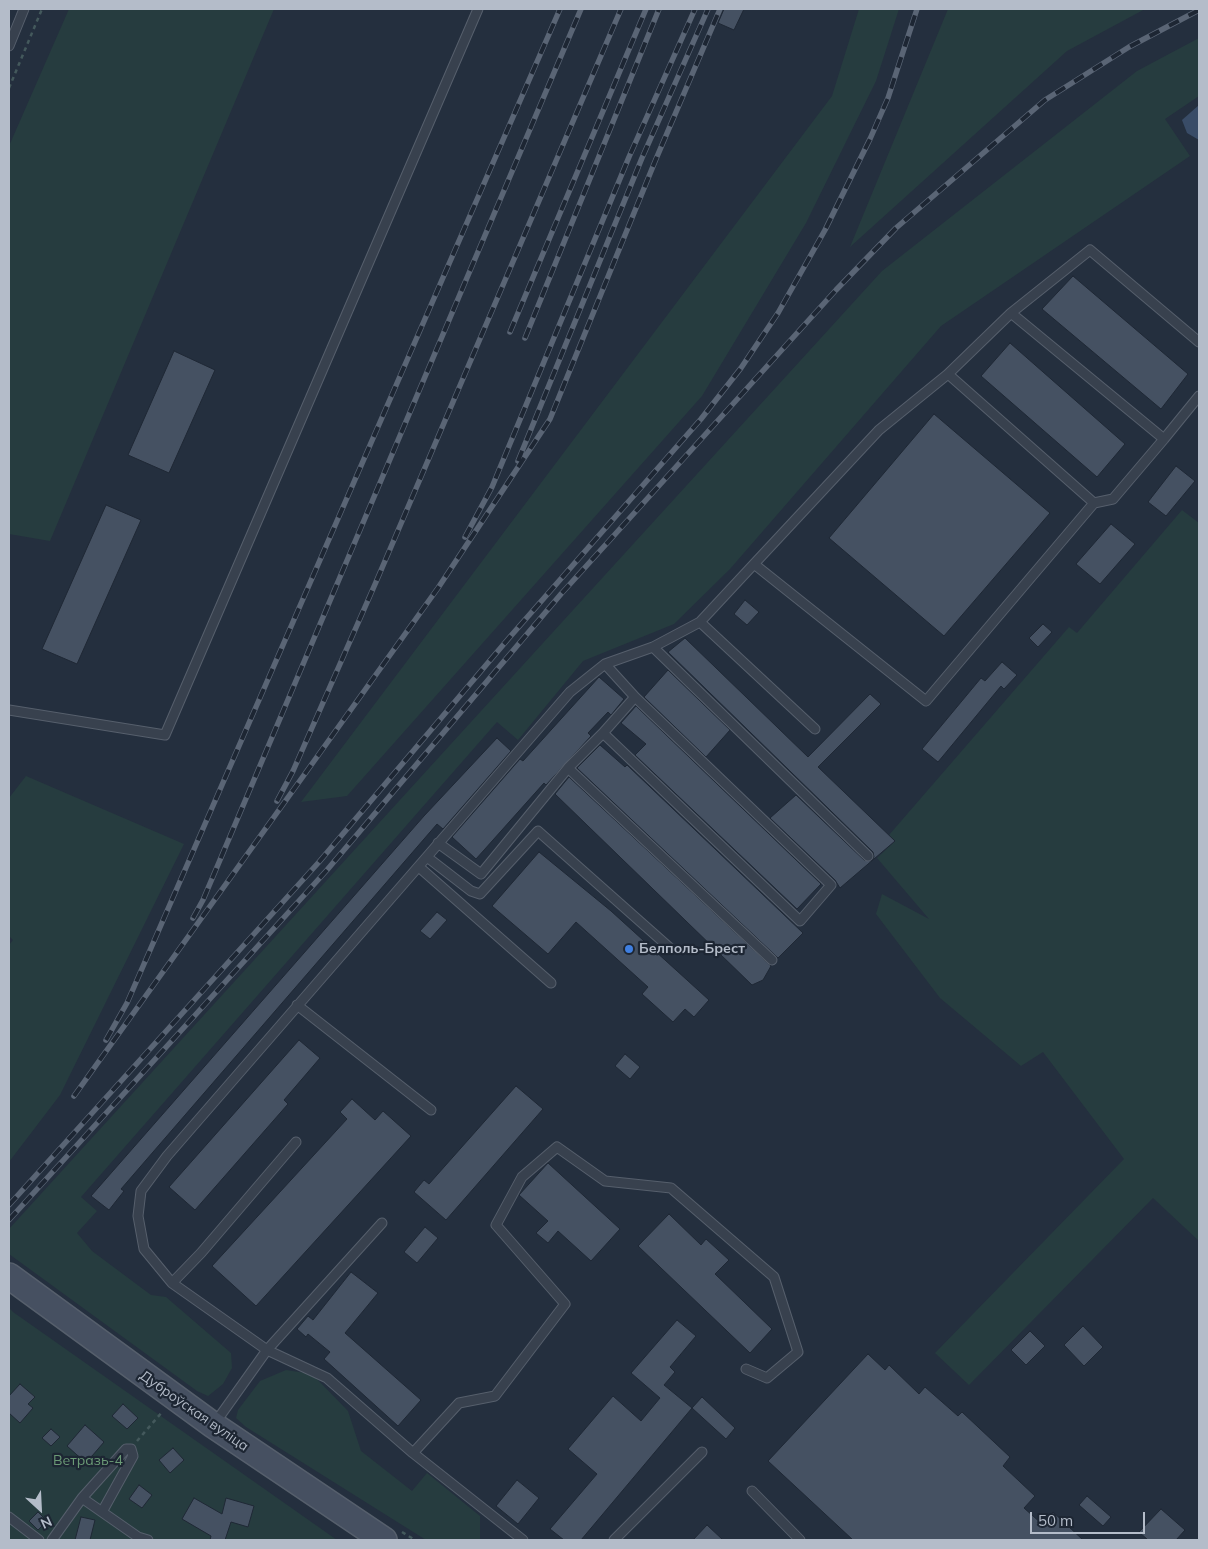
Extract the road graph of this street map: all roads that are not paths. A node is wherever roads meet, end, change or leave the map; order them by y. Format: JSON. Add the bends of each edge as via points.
{"nodes":[{"id":1,"x":24,"y":9,"type":"edge"},
{"id":2,"x":478,"y":9,"type":"edge"},
{"id":3,"x":9,"y":46,"type":"edge"},
{"id":4,"x":1011,"y":314,"type":"junction"},
{"id":5,"x":1199,"y":342,"type":"edge"},
{"id":6,"x":948,"y":374,"type":"junction"},
{"id":7,"x":1199,"y":396,"type":"edge"},
{"id":8,"x":1164,"y":439,"type":"junction"},
{"id":9,"x":1094,"y":503,"type":"junction"},
{"id":10,"x":754,"y":564,"type":"junction"},
{"id":11,"x":700,"y":622,"type":"junction"},
{"id":12,"x":653,"y":647,"type":"junction"},
{"id":13,"x":605,"y":664,"type":"junction"},
{"id":14,"x":635,"y":697,"type":"junction"},
{"id":15,"x":9,"y":710,"type":"edge"},
{"id":16,"x":815,"y":729,"type":"dead end"},
{"id":17,"x":603,"y":733,"type":"junction"},
{"id":18,"x":568,"y":768,"type":"junction"},
{"id":19,"x":438,"y":843,"type":"junction"},
{"id":20,"x":868,"y":856,"type":"dead end"},
{"id":21,"x":427,"y":857,"type":"junction"},
{"id":22,"x":420,"y":867,"type":"junction"},
{"id":23,"x":670,"y":948,"type":"dead end"},
{"id":24,"x":772,"y":960,"type":"dead end"},
{"id":25,"x":551,"y":983,"type":"dead end"},
{"id":26,"x":297,"y":1005,"type":"junction"},
{"id":27,"x":431,"y":1110,"type":"dead end"},
{"id":28,"x":296,"y":1142,"type":"dead end"},
{"id":29,"x":382,"y":1223,"type":"dead end"},
{"id":30,"x":9,"y":1276,"type":"edge"},
{"id":31,"x":172,"y":1283,"type":"junction"},
{"id":32,"x":267,"y":1350,"type":"junction"},
{"id":33,"x":746,"y":1369,"type":"dead end"},
{"id":34,"x":213,"y":1425,"type":"junction"},
{"id":35,"x":702,"y":1452,"type":"dead end"},
{"id":36,"x":413,"y":1453,"type":"junction"},
{"id":37,"x":752,"y":1491,"type":"dead end"},
{"id":38,"x":82,"y":1498,"type":"junction"},
{"id":39,"x":102,"y":1512,"type":"junction"},
{"id":40,"x":9,"y":1517,"type":"edge"},
{"id":41,"x":39,"y":1540,"type":"edge"},
{"id":42,"x":52,"y":1540,"type":"edge"},
{"id":43,"x":148,"y":1540,"type":"edge"},
{"id":44,"x":384,"y":1540,"type":"edge"},
{"id":45,"x":523,"y":1540,"type":"edge"},
{"id":46,"x":614,"y":1540,"type":"edge"},
{"id":47,"x":800,"y":1540,"type":"edge"}],
"edges":[{"from":1,"to":3,"type":"lane"},
{"from":2,"to":15,"type":"lane","via":[[166,736]]},
{"from":4,"to":5,"type":"lane","via":[[1090,250]]},
{"from":4,"to":6,"type":"lane"},
{"from":4,"to":8,"type":"lane"},
{"from":6,"to":9,"type":"lane"},
{"from":6,"to":10,"type":"lane","via":[[879,430]]},
{"from":7,"to":8,"type":"lane"},
{"from":8,"to":9,"type":"lane","via":[[1113,499]]},
{"from":9,"to":10,"type":"lane","via":[[926,701]]},
{"from":10,"to":11,"type":"lane"},
{"from":11,"to":12,"type":"lane"},
{"from":11,"to":16,"type":"lane"},
{"from":12,"to":13,"type":"lane"},
{"from":12,"to":20,"type":"lane"},
{"from":13,"to":14,"type":"lane"},
{"from":13,"to":19,"type":"lane","via":[[570,692]]},
{"from":14,"to":17,"type":"lane"},
{"from":14,"to":17,"type":"lane","via":[[831,885],[800,921]]},
{"from":17,"to":18,"type":"lane"},
{"from":18,"to":19,"type":"lane","via":[[481,874]]},
{"from":18,"to":24,"type":"lane"},
{"from":19,"to":21,"type":"lane"},
{"from":21,"to":22,"type":"lane"},
{"from":21,"to":23,"type":"lane","via":[[471,891],[480,894],[538,831]]},
{"from":22,"to":25,"type":"lane"},
{"from":22,"to":26,"type":"lane"},
{"from":26,"to":27,"type":"lane"},
{"from":26,"to":31,"type":"lane","via":[[167,1156],[141,1191],[138,1216],[144,1250]]},
{"from":28,"to":31,"type":"lane"},
{"from":29,"to":32,"type":"lane"},
{"from":30,"to":34,"type":"main road","name":"Дуброўская вуліца"},
{"from":31,"to":32,"type":"lane"},
{"from":32,"to":34,"type":"lane"},
{"from":32,"to":36,"type":"lane","via":[[327,1378]]},
{"from":33,"to":36,"type":"lane","via":[[767,1378],[798,1352],[774,1277],[671,1188],[605,1181],[557,1147],[522,1177],[496,1225],[565,1304],[495,1396],[460,1403]]},
{"from":34,"to":44,"type":"main road","name":"Дуброўская вуліца"},
{"from":35,"to":46,"type":"lane"},
{"from":36,"to":45,"type":"lane"},
{"from":37,"to":47,"type":"lane"},
{"from":38,"to":39,"type":"lane"},
{"from":38,"to":39,"type":"lane","via":[[126,1449],[131,1449],[133,1456]]},
{"from":38,"to":42,"type":"lane"},
{"from":39,"to":43,"type":"lane","via":[[138,1537]]},
{"from":40,"to":41,"type":"lane"}]}
